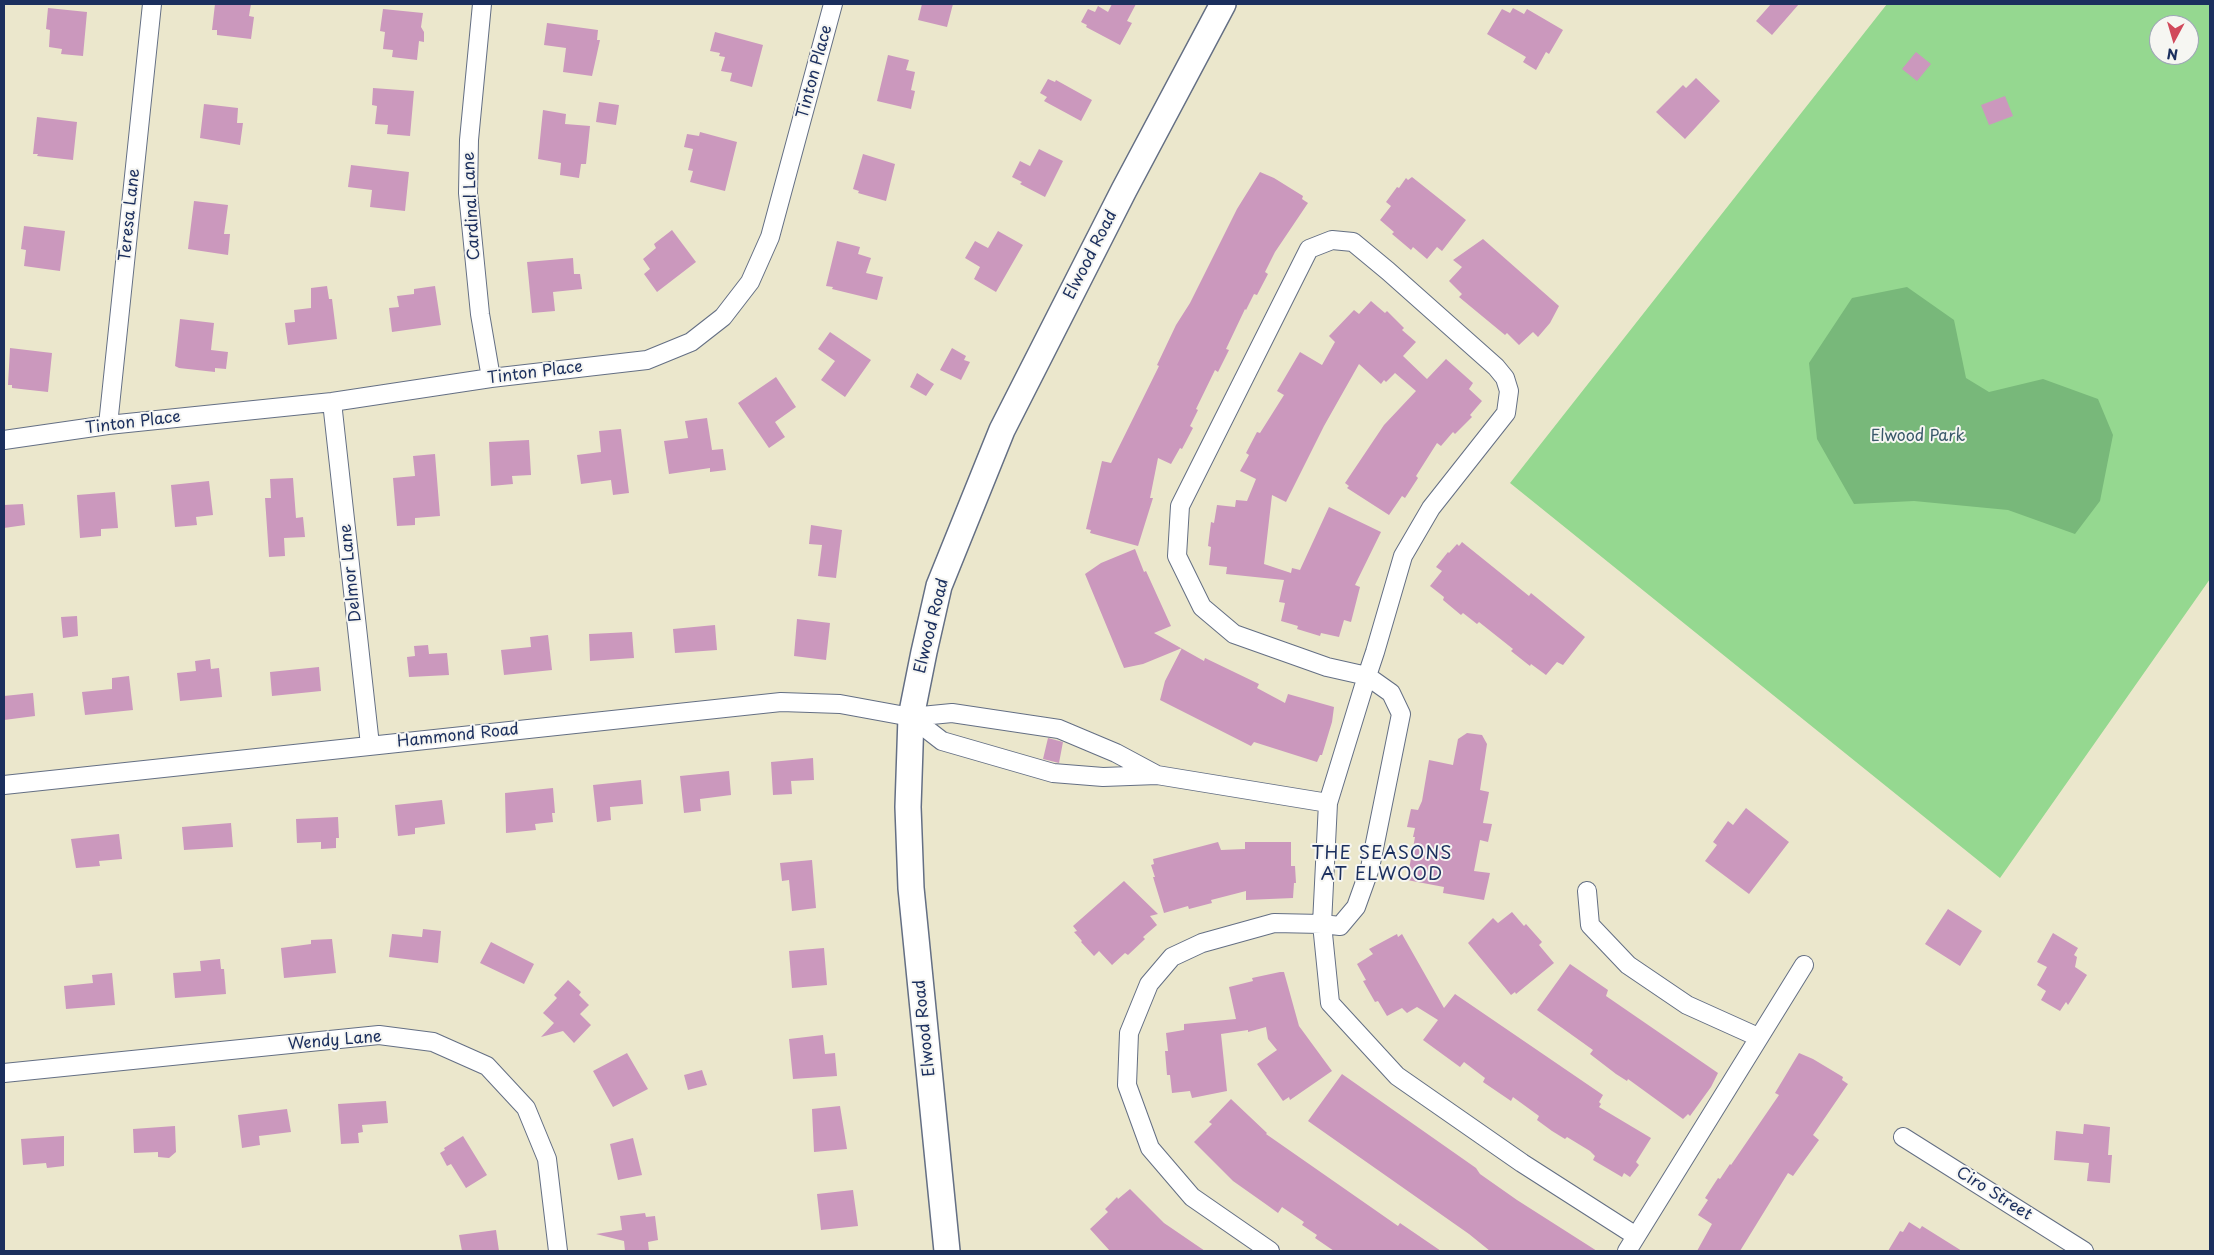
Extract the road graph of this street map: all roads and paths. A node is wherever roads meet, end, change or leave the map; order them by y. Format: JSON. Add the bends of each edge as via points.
{"nodes":[{"id":1,"x":152,"y":4,"type":"edge"},
{"id":2,"x":482,"y":4,"type":"edge"},
{"id":3,"x":833,"y":4,"type":"edge"},
{"id":4,"x":1223,"y":4,"type":"edge"},
{"id":5,"x":491,"y":378,"type":"junction"},
{"id":6,"x":332,"y":402,"type":"junction"},
{"id":7,"x":108,"y":425,"type":"junction"},
{"id":8,"x":4,"y":440,"type":"edge"},
{"id":9,"x":1367,"y":676,"type":"junction"},
{"id":10,"x":911,"y":717,"type":"junction"},
{"id":11,"x":370,"y":745,"type":"junction"},
{"id":12,"x":1157,"y":775,"type":"junction"},
{"id":13,"x":4,"y":785,"type":"edge"},
{"id":14,"x":1328,"y":803,"type":"junction"},
{"id":15,"x":1587,"y":891,"type":"dead end"},
{"id":16,"x":1322,"y":924,"type":"junction"},
{"id":17,"x":1804,"y":965,"type":"dead end"},
{"id":18,"x":1758,"y":1037,"type":"junction"},
{"id":19,"x":4,"y":1073,"type":"edge"},
{"id":20,"x":1903,"y":1138,"type":"dead end"},
{"id":21,"x":1631,"y":1244,"type":"edge"},
{"id":22,"x":558,"y":1251,"type":"edge"},
{"id":23,"x":947,"y":1251,"type":"edge"},
{"id":24,"x":1270,"y":1251,"type":"edge"},
{"id":25,"x":2084,"y":1251,"type":"edge"}],
"edges":[{"from":1,"to":7,"type":"street","name":"Teresa Lane"},
{"from":2,"to":5,"type":"street","name":"Cardinal Lane","via":[[469,140],[468,193],[480,314]]},
{"from":3,"to":5,"type":"street","name":"Tinton Place","via":[[770,237],[750,282],[723,317],[691,342],[647,360]]},
{"from":4,"to":10,"type":"main road","name":"Elwood Road","via":[[1002,430],[939,586]]},
{"from":5,"to":6,"type":"street","name":"Tinton Place"},
{"from":6,"to":7,"type":"street","name":"Tinton Place"},
{"from":6,"to":11,"type":"street","name":"Delmor Lane"},
{"from":7,"to":8,"type":"street","name":"Tinton Place"},
{"from":9,"to":9,"type":"street","via":[[1403,556],[1431,508],[1506,413],[1509,391],[1505,378],[1496,367],[1388,271],[1353,242],[1332,240],[1309,249],[1180,506],[1177,556],[1202,607],[1234,634],[1327,667]]},
{"from":9,"to":14,"type":"street"},
{"from":9,"to":16,"type":"street","via":[[1391,693],[1401,714],[1370,868],[1356,907],[1340,926]]},
{"from":10,"to":11,"type":"street","name":"Hammond Road","via":[[840,704],[781,702]]},
{"from":10,"to":12,"type":"street","via":[[952,713],[1059,729],[1116,752]]},
{"from":10,"to":12,"type":"street","via":[[942,740],[1053,773],[1103,777]]},
{"from":10,"to":23,"type":"main road","name":"Elwood Road","via":[[908,807],[911,888]]},
{"from":11,"to":13,"type":"street","name":"Hammond Road"},
{"from":12,"to":14,"type":"street"},
{"from":14,"to":16,"type":"street"},
{"from":15,"to":18,"type":"street","via":[[1590,925],[1628,965],[1687,1005]]},
{"from":16,"to":21,"type":"street","via":[[1330,1003],[1397,1076]]},
{"from":16,"to":24,"type":"street","via":[[1274,924],[1202,944],[1172,957],[1149,984],[1129,1033],[1127,1085],[1150,1148],[1192,1198]]},
{"from":17,"to":18,"type":"street"},
{"from":18,"to":21,"type":"street"},
{"from":19,"to":22,"type":"street","name":"Wendy Lane","via":[[380,1035],[433,1042],[487,1066],[526,1108],[547,1159]]},
{"from":20,"to":25,"type":"street","name":"Ciro Street"}]}
